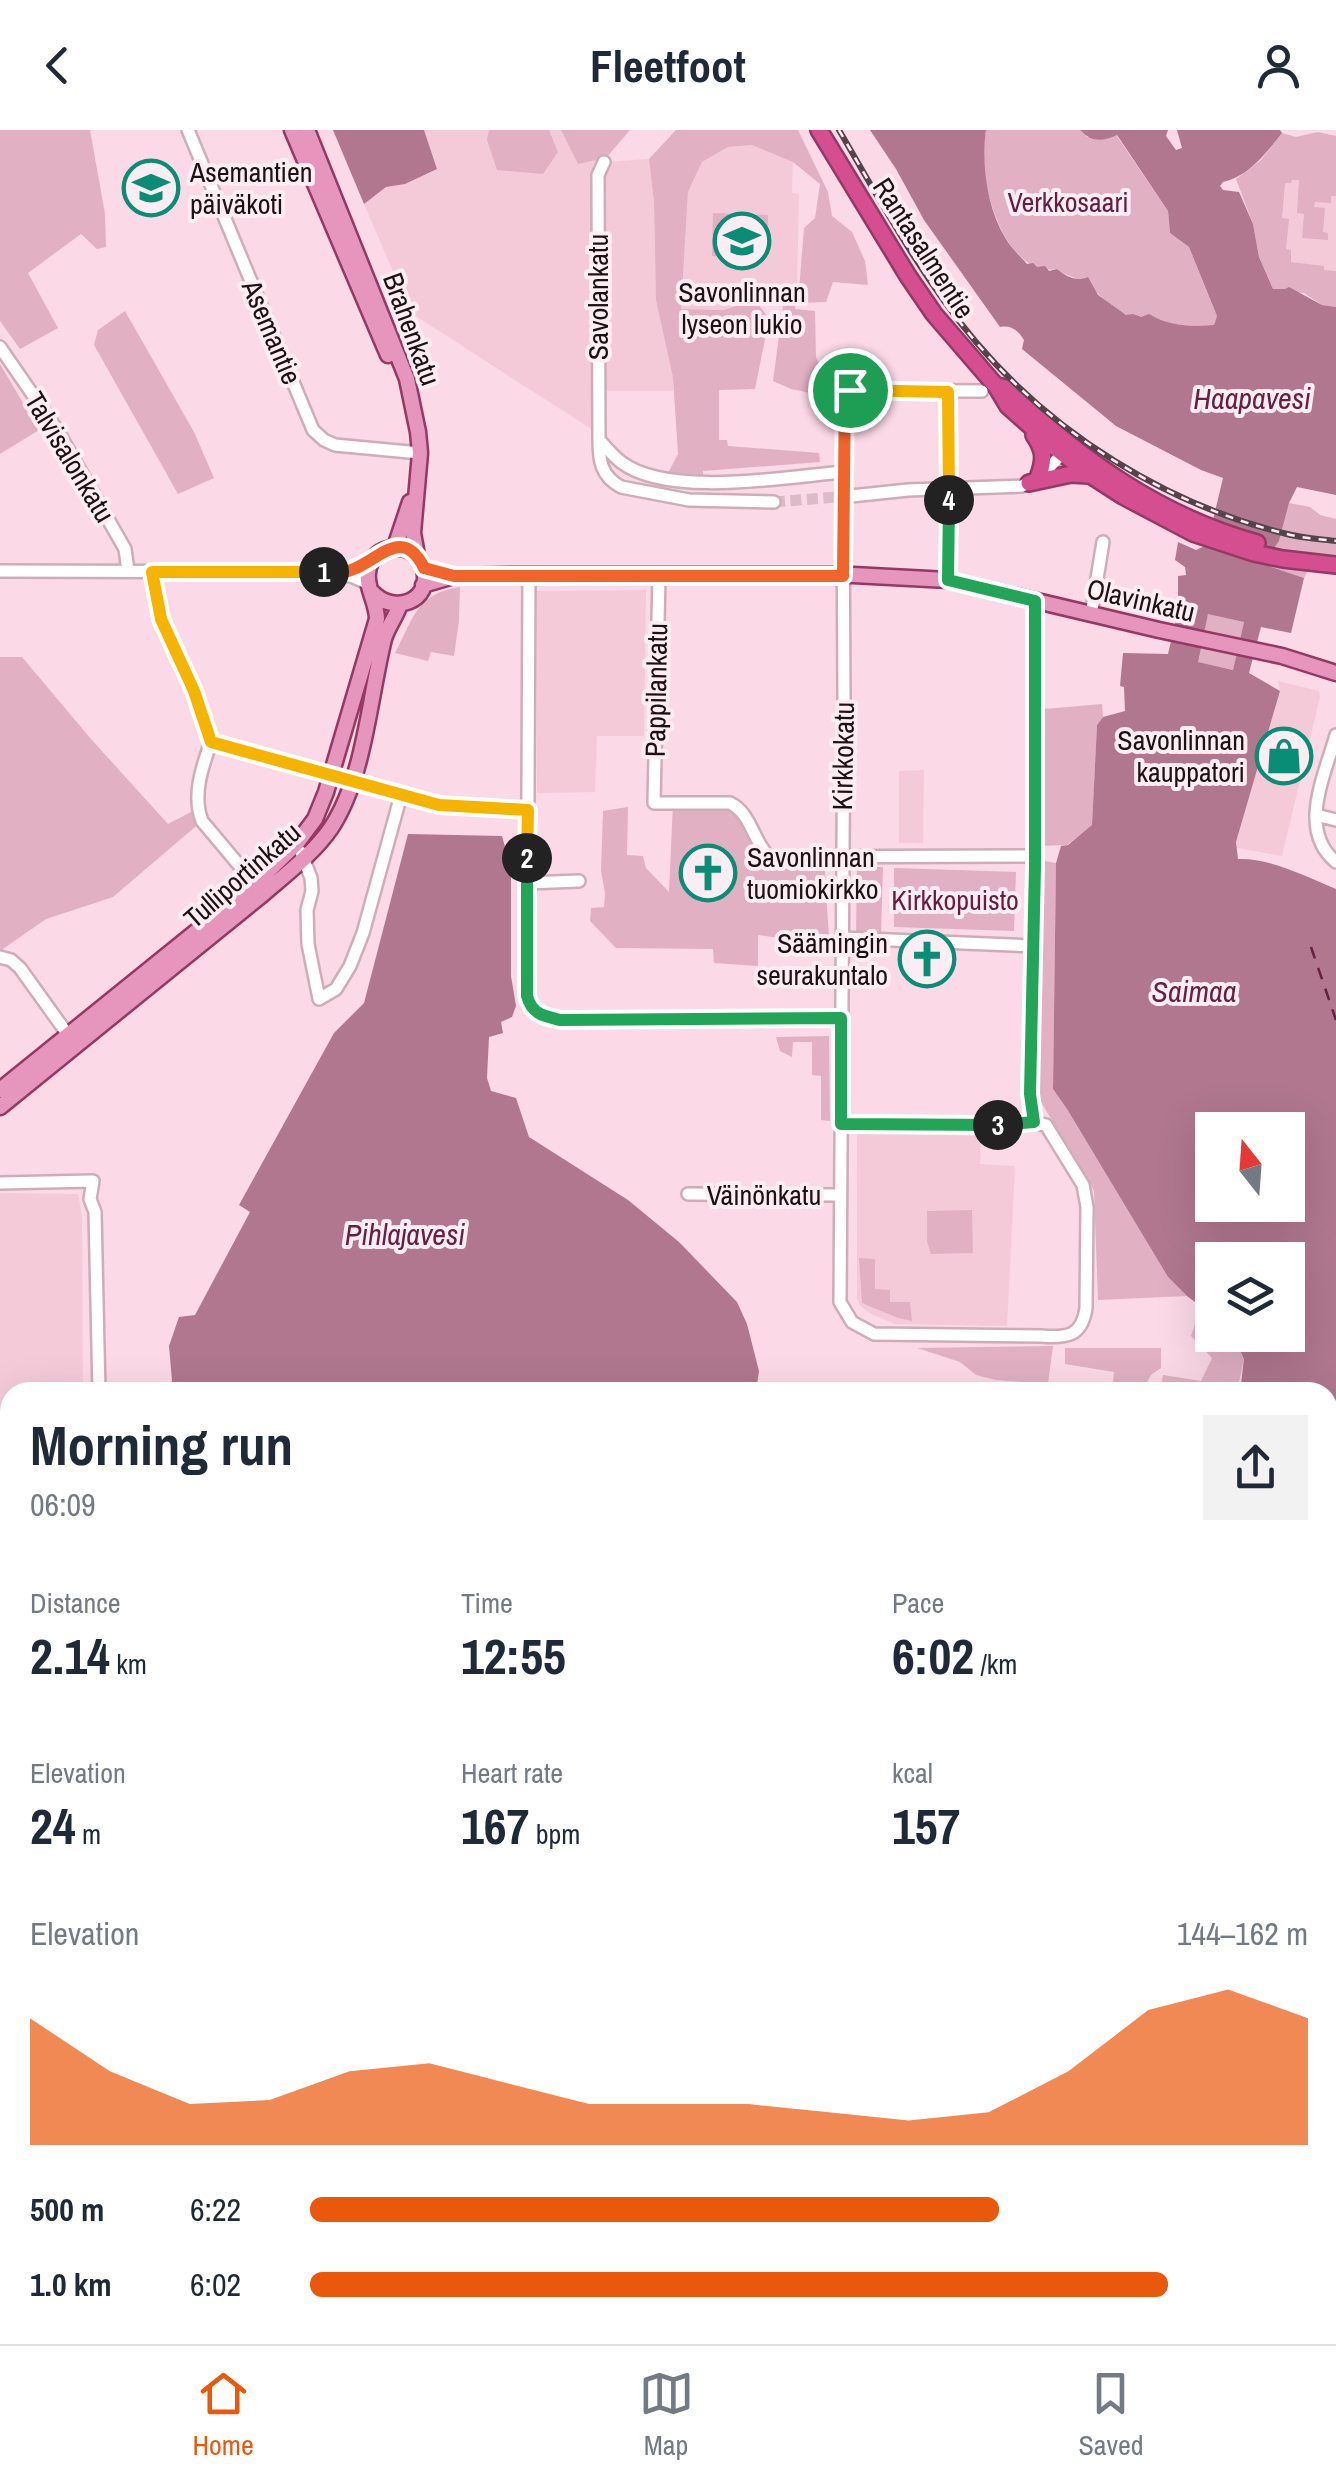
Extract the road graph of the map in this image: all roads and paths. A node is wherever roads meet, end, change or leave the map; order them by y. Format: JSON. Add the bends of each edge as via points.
{"nodes":[{"id":1,"x":188,"y":130,"type":"edge"},
{"id":2,"x":292,"y":130,"type":"edge"},
{"id":3,"x":306,"y":130,"type":"edge"},
{"id":4,"x":819,"y":130,"type":"edge"},
{"id":5,"x":604,"y":162,"type":"dead end"},
{"id":6,"x":0,"y":348,"type":"edge"},
{"id":7,"x":990,"y":386,"type":"junction"},
{"id":8,"x":948,"y":392,"type":"junction"},
{"id":9,"x":1026,"y":423,"type":"junction"},
{"id":10,"x":599,"y":437,"type":"junction"},
{"id":11,"x":1066,"y":449,"type":"junction"},
{"id":12,"x":417,"y":453,"type":"junction"},
{"id":13,"x":621,"y":462,"type":"junction"},
{"id":14,"x":843,"y":472,"type":"junction"},
{"id":15,"x":606,"y":476,"type":"junction"},
{"id":16,"x":1092,"y":476,"type":"junction"},
{"id":17,"x":1034,"y":479,"type":"junction"},
{"id":18,"x":851,"y":496,"type":"tunnel mouth"},
{"id":19,"x":774,"y":502,"type":"tunnel mouth"},
{"id":20,"x":1196,"y":528,"type":"junction"},
{"id":21,"x":1103,"y":542,"type":"dead end"},
{"id":22,"x":395,"y":547,"type":"junction"},
{"id":23,"x":374,"y":558,"type":"junction"},
{"id":24,"x":420,"y":562,"type":"junction"},
{"id":25,"x":1332,"y":565,"type":"edge"},
{"id":26,"x":0,"y":571,"type":"edge"},
{"id":27,"x":128,"y":572,"type":"junction"},
{"id":28,"x":152,"y":572,"type":"junction"},
{"id":29,"x":337,"y":574,"type":"junction"},
{"id":30,"x":530,"y":575,"type":"junction"},
{"id":31,"x":454,"y":576,"type":"junction"},
{"id":32,"x":659,"y":576,"type":"junction"},
{"id":33,"x":843,"y":576,"type":"junction"},
{"id":34,"x":948,"y":580,"type":"junction"},
{"id":35,"x":423,"y":585,"type":"junction"},
{"id":36,"x":370,"y":588,"type":"junction"},
{"id":37,"x":1035,"y":601,"type":"junction"},
{"id":38,"x":400,"y":604,"type":"junction"},
{"id":39,"x":1091,"y":615,"type":"junction"},
{"id":40,"x":1336,"y":673,"type":"edge"},
{"id":41,"x":1336,"y":735,"type":"edge"},
{"id":42,"x":211,"y":742,"type":"junction"},
{"id":43,"x":332,"y":774,"type":"junction"},
{"id":44,"x":353,"y":781,"type":"junction"},
{"id":45,"x":401,"y":795,"type":"junction"},
{"id":46,"x":528,"y":810,"type":"junction"},
{"id":47,"x":1316,"y":815,"type":"junction"},
{"id":48,"x":1336,"y":820,"type":"edge"},
{"id":49,"x":297,"y":843,"type":"junction"},
{"id":50,"x":842,"y":856,"type":"junction"},
{"id":51,"x":1034,"y":856,"type":"junction"},
{"id":52,"x":303,"y":858,"type":"junction"},
{"id":53,"x":1336,"y":862,"type":"edge"},
{"id":54,"x":579,"y":881,"type":"dead end"},
{"id":55,"x":527,"y":883,"type":"junction"},
{"id":56,"x":259,"y":889,"type":"junction"},
{"id":57,"x":842,"y":938,"type":"junction"},
{"id":58,"x":1034,"y":946,"type":"junction"},
{"id":59,"x":0,"y":957,"type":"edge"},
{"id":60,"x":841,"y":1018,"type":"junction"},
{"id":61,"x":72,"y":1040,"type":"junction"},
{"id":62,"x":0,"y":1090,"type":"edge"},
{"id":63,"x":0,"y":1107,"type":"edge"},
{"id":64,"x":1034,"y":1122,"type":"junction"},
{"id":65,"x":841,"y":1124,"type":"junction"},
{"id":66,"x":0,"y":1183,"type":"edge"},
{"id":67,"x":688,"y":1194,"type":"dead end"},
{"id":68,"x":840,"y":1195,"type":"junction"},
{"id":69,"x":99,"y":1382,"type":"edge"}],
"edges":[{"from":1,"to":12,"type":"street","name":"Asemantie","via":[[313,430],[335,446]]},
{"from":2,"to":12,"type":"main road","name":"Brahenkatu","via":[[402,390]]},
{"from":3,"to":12,"type":"main road","name":"Brahenkatu","via":[[407,379]]},
{"from":4,"to":7,"type":"highway","name":"Rantasalmentie","via":[[908,276]]},
{"from":5,"to":10,"type":"street","name":"Savolankatu","via":[[598,174]]},
{"from":6,"to":27,"type":"street","name":"Talvisalonkatu","via":[[57,430],[125,549]]},
{"from":7,"to":8,"type":"street"},
{"from":7,"to":9,"type":"highway","name":"Rantasalmentie"},
{"from":7,"to":11,"type":"highway","name":"Rantasalmentie","via":[[1006,388]]},
{"from":8,"to":14,"type":"street","name":"Kirkkokatu","via":[[845,390]]},
{"from":8,"to":34,"type":"street","bridge":true},
{"from":9,"to":11,"type":"highway","name":"Rantasalmentie"},
{"from":9,"to":17,"type":"highway","via":[[1044,452]]},
{"from":10,"to":13,"type":"street"},
{"from":10,"to":15,"type":"street","name":"Savolankatu"},
{"from":11,"to":16,"type":"highway","name":"Rantasalmentie"},
{"from":11,"to":17,"type":"street"},
{"from":11,"to":20,"type":"highway","name":"Rantasalmentie"},
{"from":12,"to":22,"type":"main road","name":"Brahenkatu"},
{"from":12,"to":24,"type":"main road","name":"Brahenkatu","via":[[414,533]]},
{"from":13,"to":14,"type":"street","via":[[647,474],[710,484]]},
{"from":13,"to":15,"type":"street"},
{"from":14,"to":33,"type":"street","name":"Kirkkokatu","bridge":true},
{"from":15,"to":19,"type":"street","via":[[621,487],[689,500]]},
{"from":16,"to":17,"type":"highway"},
{"from":16,"to":20,"type":"highway","name":"Rantasalmentie"},
{"from":17,"to":18,"type":"street","via":[[1010,488]]},
{"from":20,"to":25,"type":"highway","via":[[1225,545]]},
{"from":21,"to":39,"type":"street"},
{"from":22,"to":23,"type":"main road"},
{"from":22,"to":24,"type":"main road"},
{"from":23,"to":29,"type":"street"},
{"from":23,"to":36,"type":"main road"},
{"from":24,"to":31,"type":"main road","name":"Olavinkatu"},
{"from":24,"to":35,"type":"main road"},
{"from":26,"to":27,"type":"street"},
{"from":27,"to":28,"type":"street"},
{"from":28,"to":29,"type":"street"},
{"from":28,"to":42,"type":"street","via":[[161,619]]},
{"from":29,"to":36,"type":"street"},
{"from":30,"to":31,"type":"main road","name":"Olavinkatu"},
{"from":30,"to":32,"type":"main road","name":"Olavinkatu"},
{"from":30,"to":46,"type":"street"},
{"from":31,"to":35,"type":"main road","name":"Olavinkatu"},
{"from":32,"to":33,"type":"main road","name":"Olavinkatu"},
{"from":32,"to":50,"type":"street","name":"Pappilankatu","via":[[654,803],[730,802],[741,808],[770,856]]},
{"from":33,"to":34,"type":"main road","name":"Olavinkatu"},
{"from":33,"to":50,"type":"street","name":"Kirkkokatu"},
{"from":34,"to":37,"type":"main road","name":"Olavinkatu"},
{"from":35,"to":38,"type":"main road"},
{"from":36,"to":38,"type":"main road","via":[[384,602]]},
{"from":36,"to":43,"type":"main road","name":"Tulliportinkatu","via":[[378,619]]},
{"from":37,"to":39,"type":"main road","name":"Olavinkatu"},
{"from":37,"to":51,"type":"street"},
{"from":38,"to":44,"type":"main road","name":"Tulliportinkatu","via":[[384,639]]},
{"from":39,"to":40,"type":"main road","name":"Olavinkatu"},
{"from":41,"to":47,"type":"street"},
{"from":42,"to":43,"type":"street"},
{"from":42,"to":56,"type":"street","via":[[197,810]]},
{"from":43,"to":44,"type":"street"},
{"from":43,"to":49,"type":"main road","name":"Tulliportinkatu","via":[[315,819]]},
{"from":44,"to":45,"type":"street"},
{"from":44,"to":52,"type":"main road","name":"Tulliportinkatu","via":[[330,830]]},
{"from":45,"to":46,"type":"street","via":[[439,805]]},
{"from":45,"to":52,"type":"street","via":[[350,966],[336,989],[319,999],[308,944],[312,891]]},
{"from":46,"to":55,"type":"street"},
{"from":47,"to":48,"type":"street"},
{"from":47,"to":53,"type":"street","via":[[1322,846]]},
{"from":49,"to":52,"type":"street"},
{"from":49,"to":56,"type":"main road","name":"Tulliportinkatu"},
{"from":50,"to":51,"type":"street"},
{"from":50,"to":57,"type":"street","name":"Kirkkokatu"},
{"from":51,"to":58,"type":"street"},
{"from":52,"to":56,"type":"main road","name":"Tulliportinkatu"},
{"from":54,"to":55,"type":"street"},
{"from":55,"to":60,"type":"street","via":[[527,996],[539,1015]]},
{"from":56,"to":61,"type":"main road","name":"Tulliportinkatu"},
{"from":57,"to":58,"type":"street"},
{"from":57,"to":60,"type":"street","name":"Kirkkokatu"},
{"from":58,"to":64,"type":"street"},
{"from":59,"to":61,"type":"street","via":[[20,968]]},
{"from":60,"to":65,"type":"street","name":"Kirkkokatu"},
{"from":61,"to":62,"type":"main road","name":"Tulliportinkatu"},
{"from":61,"to":63,"type":"main road","name":"Tulliportinkatu"},
{"from":64,"to":65,"type":"street"},
{"from":64,"to":68,"type":"street","name":"Kirkkokatu","via":[[1053,1133],[1083,1185],[1084,1319],[1075,1333],[1057,1339],[874,1334],[852,1322],[840,1302]]},
{"from":65,"to":68,"type":"street","name":"Kirkkokatu"},
{"from":66,"to":69,"type":"street","via":[[93,1181]]},
{"from":67,"to":68,"type":"street","name":"Väinönkatu"}]}
